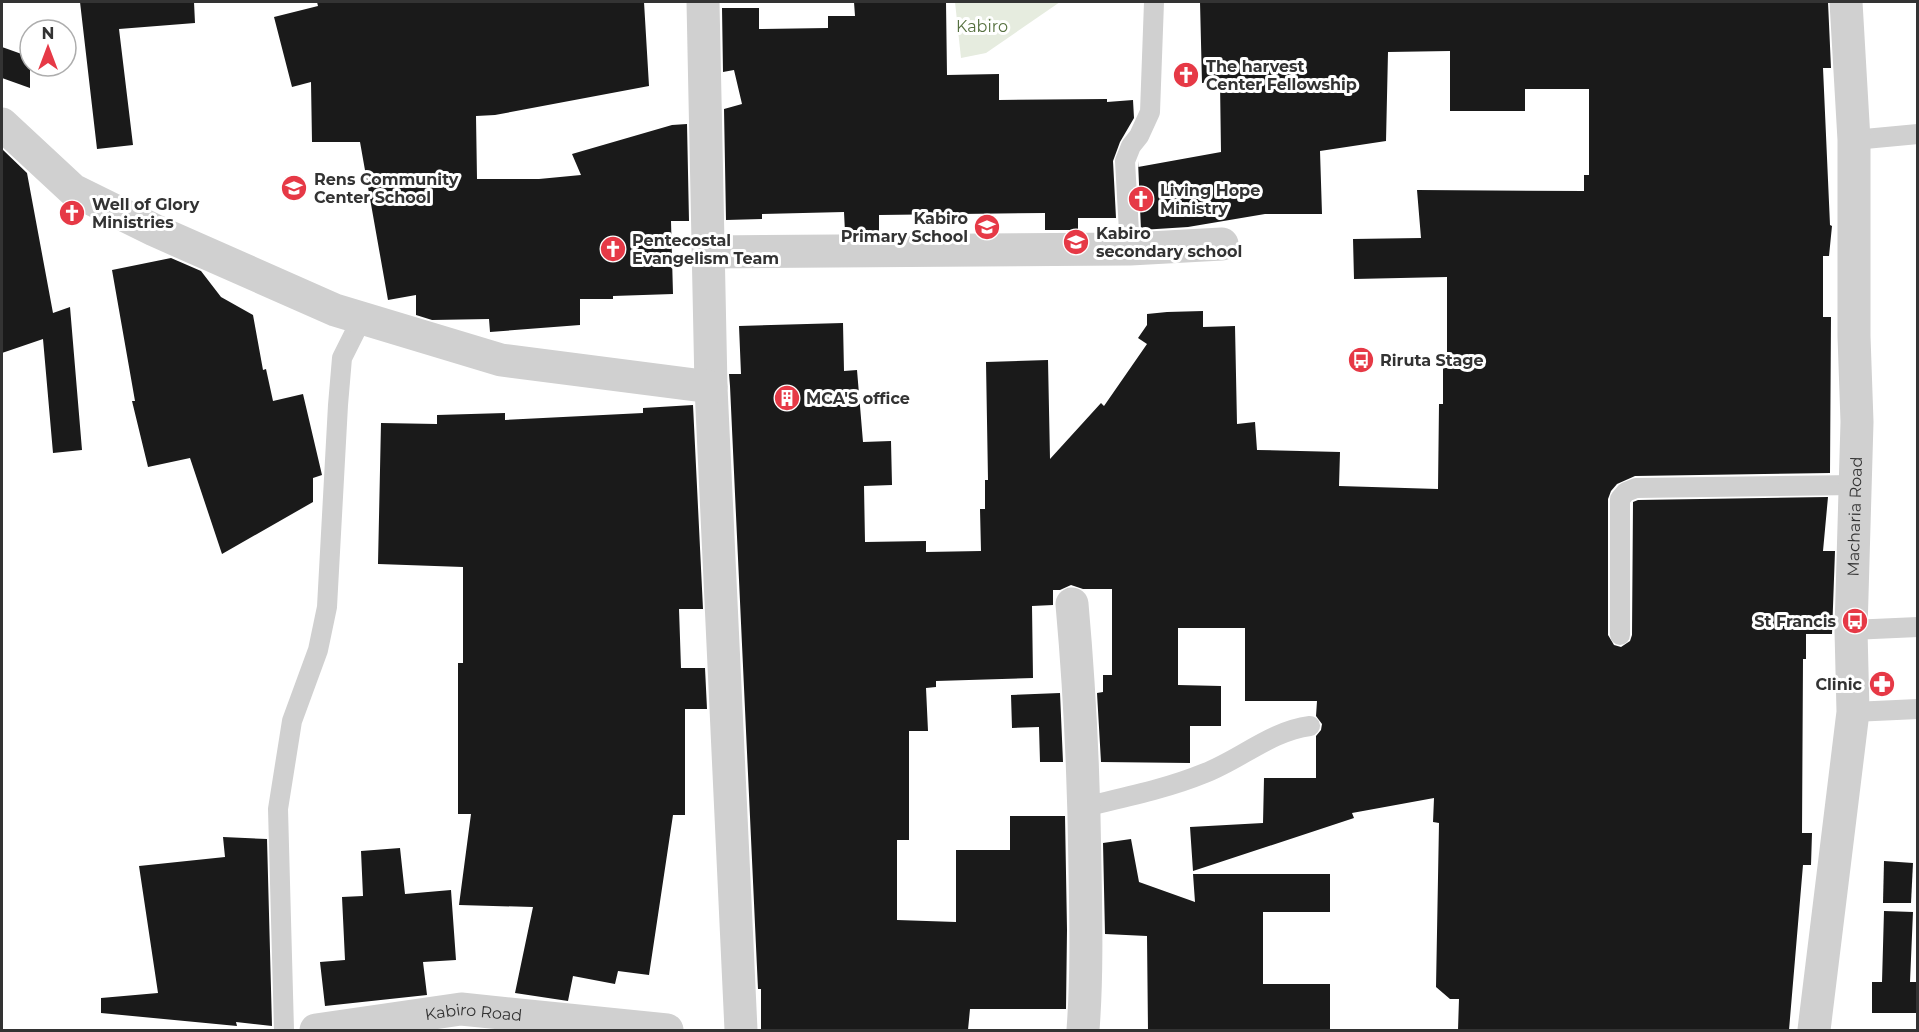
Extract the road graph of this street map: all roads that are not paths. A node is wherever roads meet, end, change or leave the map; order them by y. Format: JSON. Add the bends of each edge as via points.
{"nodes":[{"id":1,"x":703,"y":2,"type":"edge"},
{"id":2,"x":1154,"y":2,"type":"edge"},
{"id":3,"x":1846,"y":2,"type":"edge"},
{"id":4,"x":2,"y":124,"type":"edge"},
{"id":5,"x":1917,"y":134,"type":"edge"},
{"id":6,"x":1854,"y":140,"type":"junction"},
{"id":7,"x":1222,"y":243,"type":"dead end"},
{"id":8,"x":1130,"y":249,"type":"junction"},
{"id":9,"x":710,"y":252,"type":"junction"},
{"id":10,"x":362,"y":318,"type":"junction"},
{"id":11,"x":711,"y":387,"type":"junction"},
{"id":12,"x":1855,"y":485,"type":"junction"},
{"id":13,"x":1072,"y":604,"type":"dead end"},
{"id":14,"x":1917,"y":627,"type":"edge"},
{"id":15,"x":1851,"y":630,"type":"junction"},
{"id":16,"x":1620,"y":635,"type":"dead end"},
{"id":17,"x":1917,"y":709,"type":"edge"},
{"id":18,"x":1853,"y":712,"type":"junction"},
{"id":19,"x":1310,"y":726,"type":"dead end"},
{"id":20,"x":1084,"y":807,"type":"junction"},
{"id":21,"x":284,"y":1030,"type":"edge"},
{"id":22,"x":316,"y":1030,"type":"edge"},
{"id":23,"x":667,"y":1030,"type":"edge"},
{"id":24,"x":741,"y":1030,"type":"edge"},
{"id":25,"x":1083,"y":1030,"type":"edge"},
{"id":26,"x":1814,"y":1030,"type":"edge"}],
"edges":[{"from":1,"to":9,"type":"street"},
{"from":2,"to":8,"type":"lane","via":[[1150,112],[1125,161]]},
{"from":3,"to":6,"type":"street","name":"Macharia Road"},
{"from":4,"to":10,"type":"street","via":[[73,190],[154,230]]},
{"from":5,"to":6,"type":"lane"},
{"from":6,"to":12,"type":"street","name":"Macharia Road"},
{"from":7,"to":8,"type":"street"},
{"from":8,"to":9,"type":"street"},
{"from":9,"to":11,"type":"street"},
{"from":10,"to":11,"type":"street","via":[[501,360]]},
{"from":10,"to":21,"type":"lane","via":[[342,358],[327,607],[318,650],[292,721],[278,809]]},
{"from":11,"to":24,"type":"street"},
{"from":12,"to":15,"type":"street","name":"Macharia Road"},
{"from":12,"to":16,"type":"lane","via":[[1636,488],[1626,492],[1620,499]]},
{"from":13,"to":20,"type":"street"},
{"from":14,"to":15,"type":"lane"},
{"from":15,"to":18,"type":"street","name":"Macharia Road"},
{"from":17,"to":18,"type":"lane"},
{"from":18,"to":26,"type":"street","name":"Macharia Road"},
{"from":19,"to":20,"type":"lane","via":[[1275,735],[1229,762],[1178,783]]},
{"from":20,"to":25,"type":"street","via":[[1087,978]]},
{"from":22,"to":23,"type":"street","name":"Kabiro Road","via":[[461,1009]]}]}
